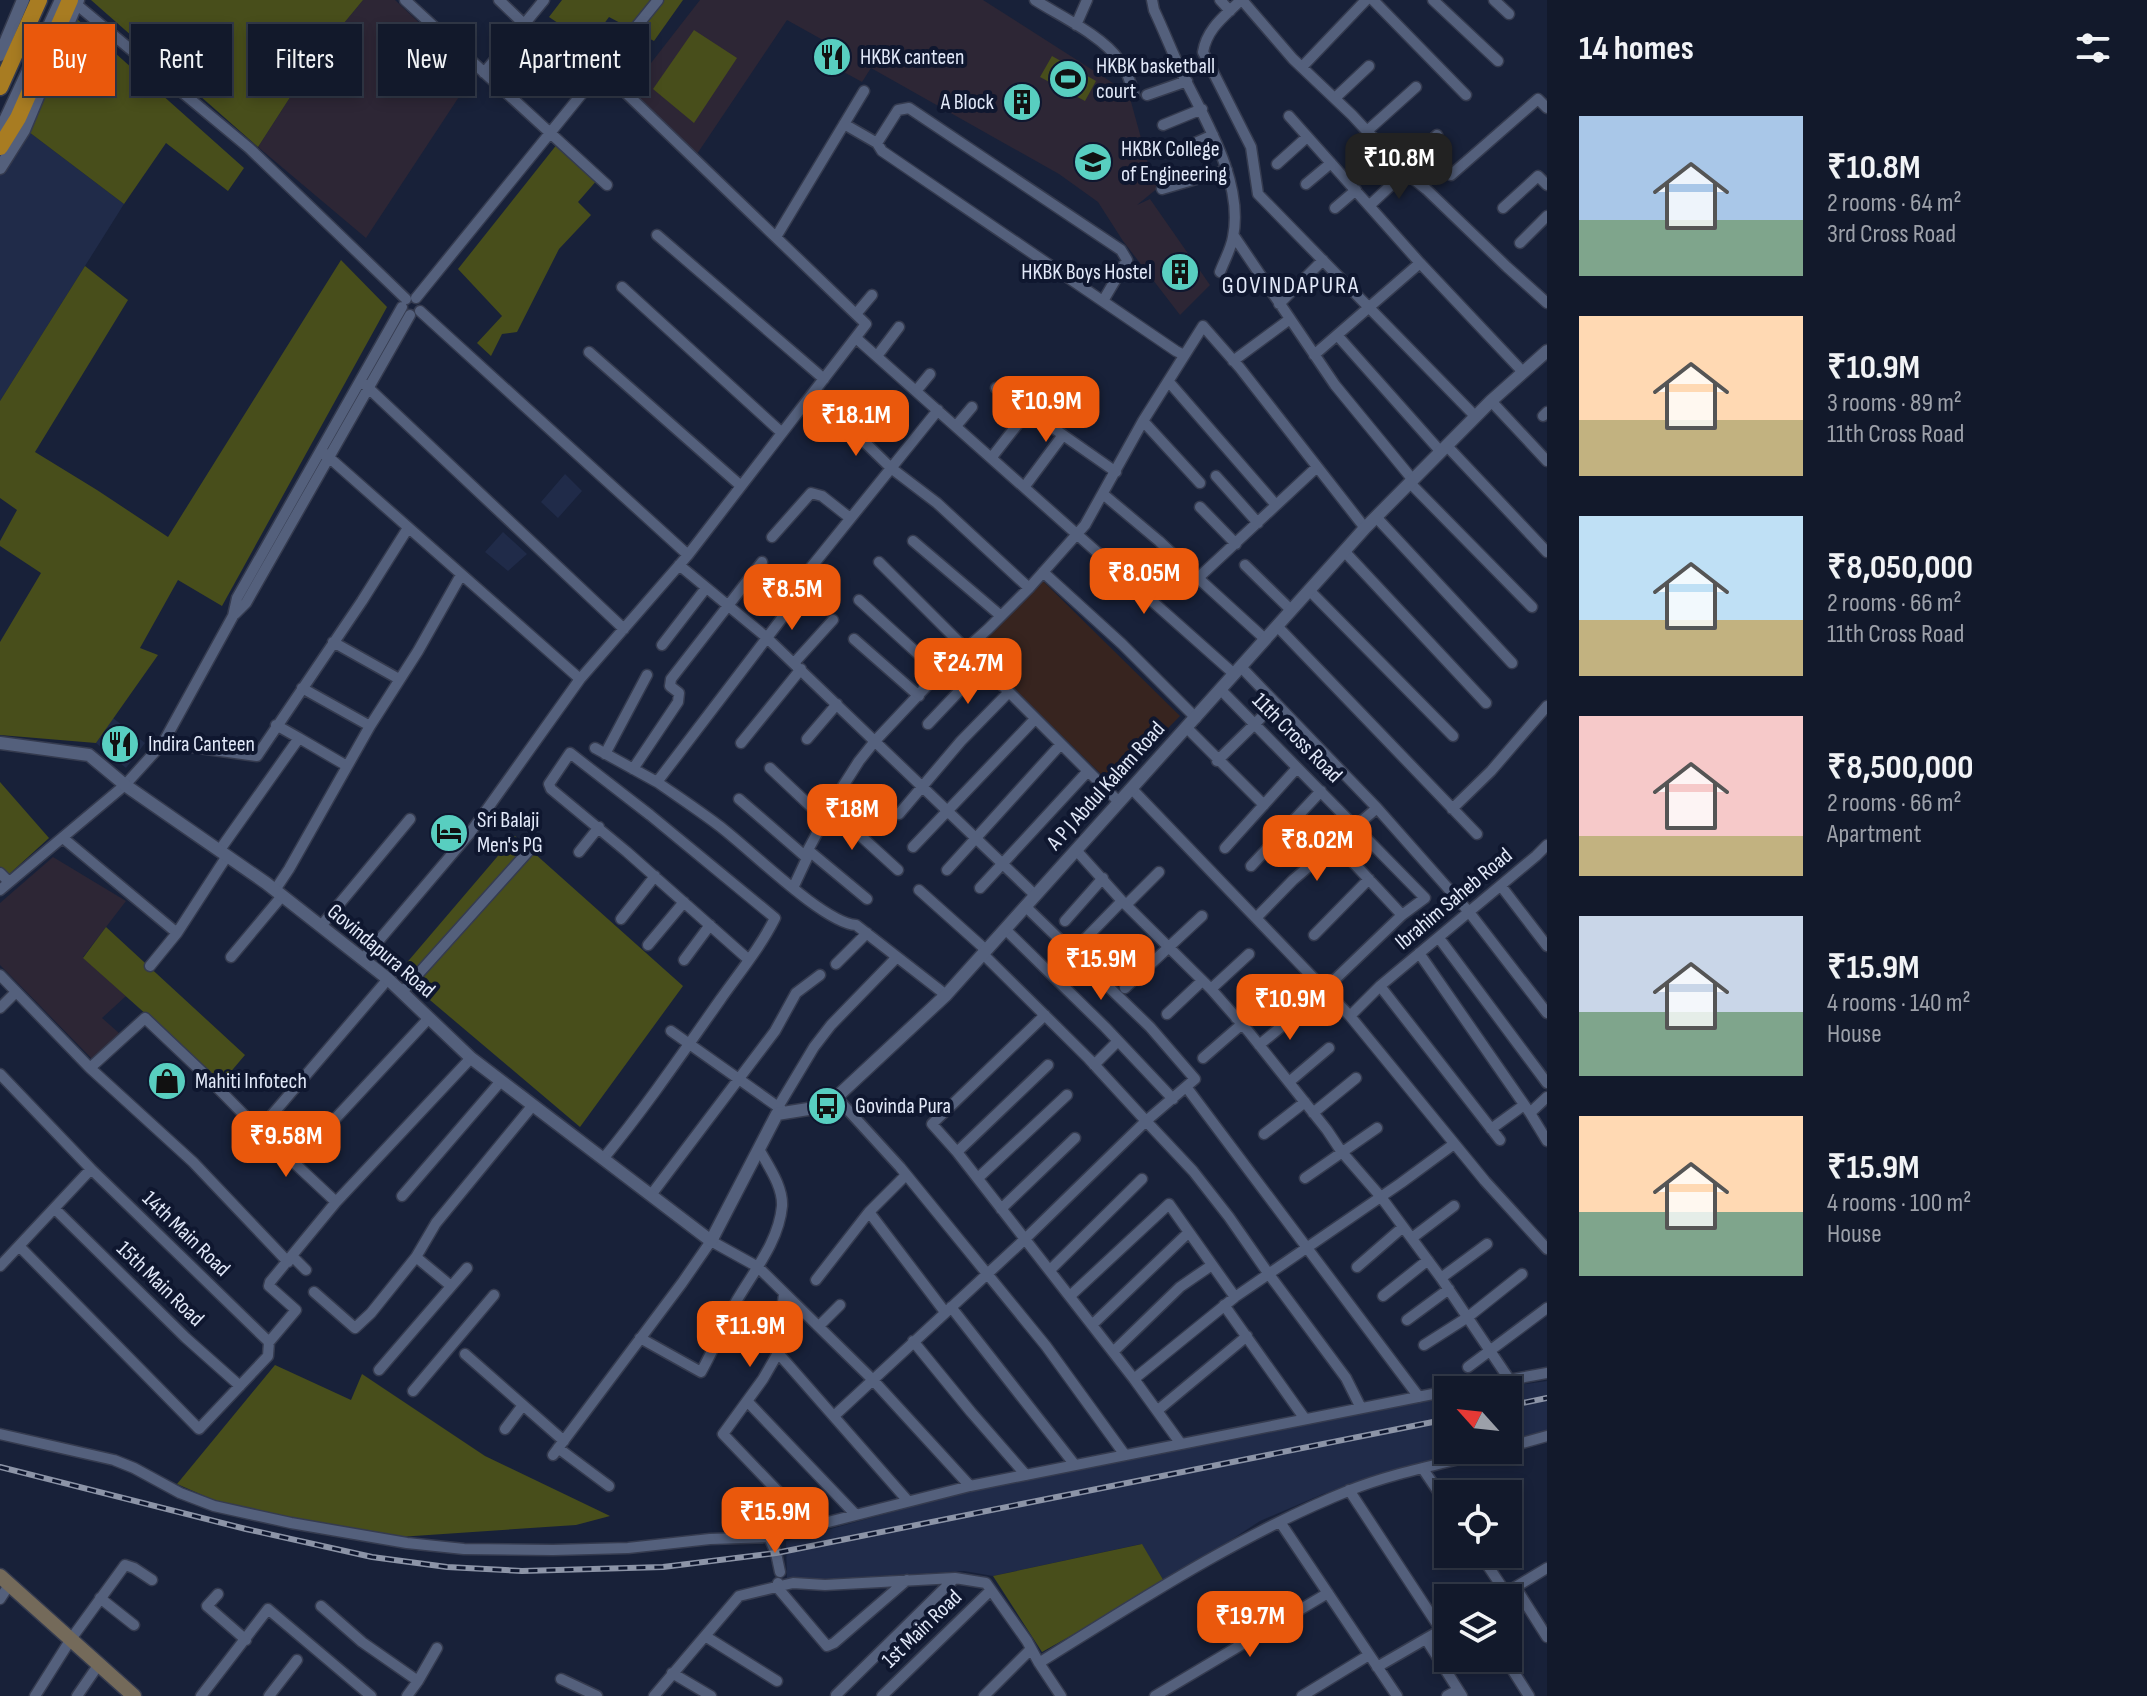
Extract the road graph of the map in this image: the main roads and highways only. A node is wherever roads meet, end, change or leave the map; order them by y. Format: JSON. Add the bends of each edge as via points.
{"nodes":[{"id":1,"x":39,"y":0,"type":"edge"},
{"id":2,"x":75,"y":1,"type":"edge"},
{"id":3,"x":0,"y":87,"type":"edge"},
{"id":4,"x":0,"y":147,"type":"edge"},
{"id":5,"x":4,"y":1580,"type":"edge"},
{"id":6,"x":134,"y":1696,"type":"edge"}],
"edges":[{"from":1,"to":3,"type":"highway"},
{"from":2,"to":4,"type":"highway"},
{"from":5,"to":6,"type":"main road"}]}
